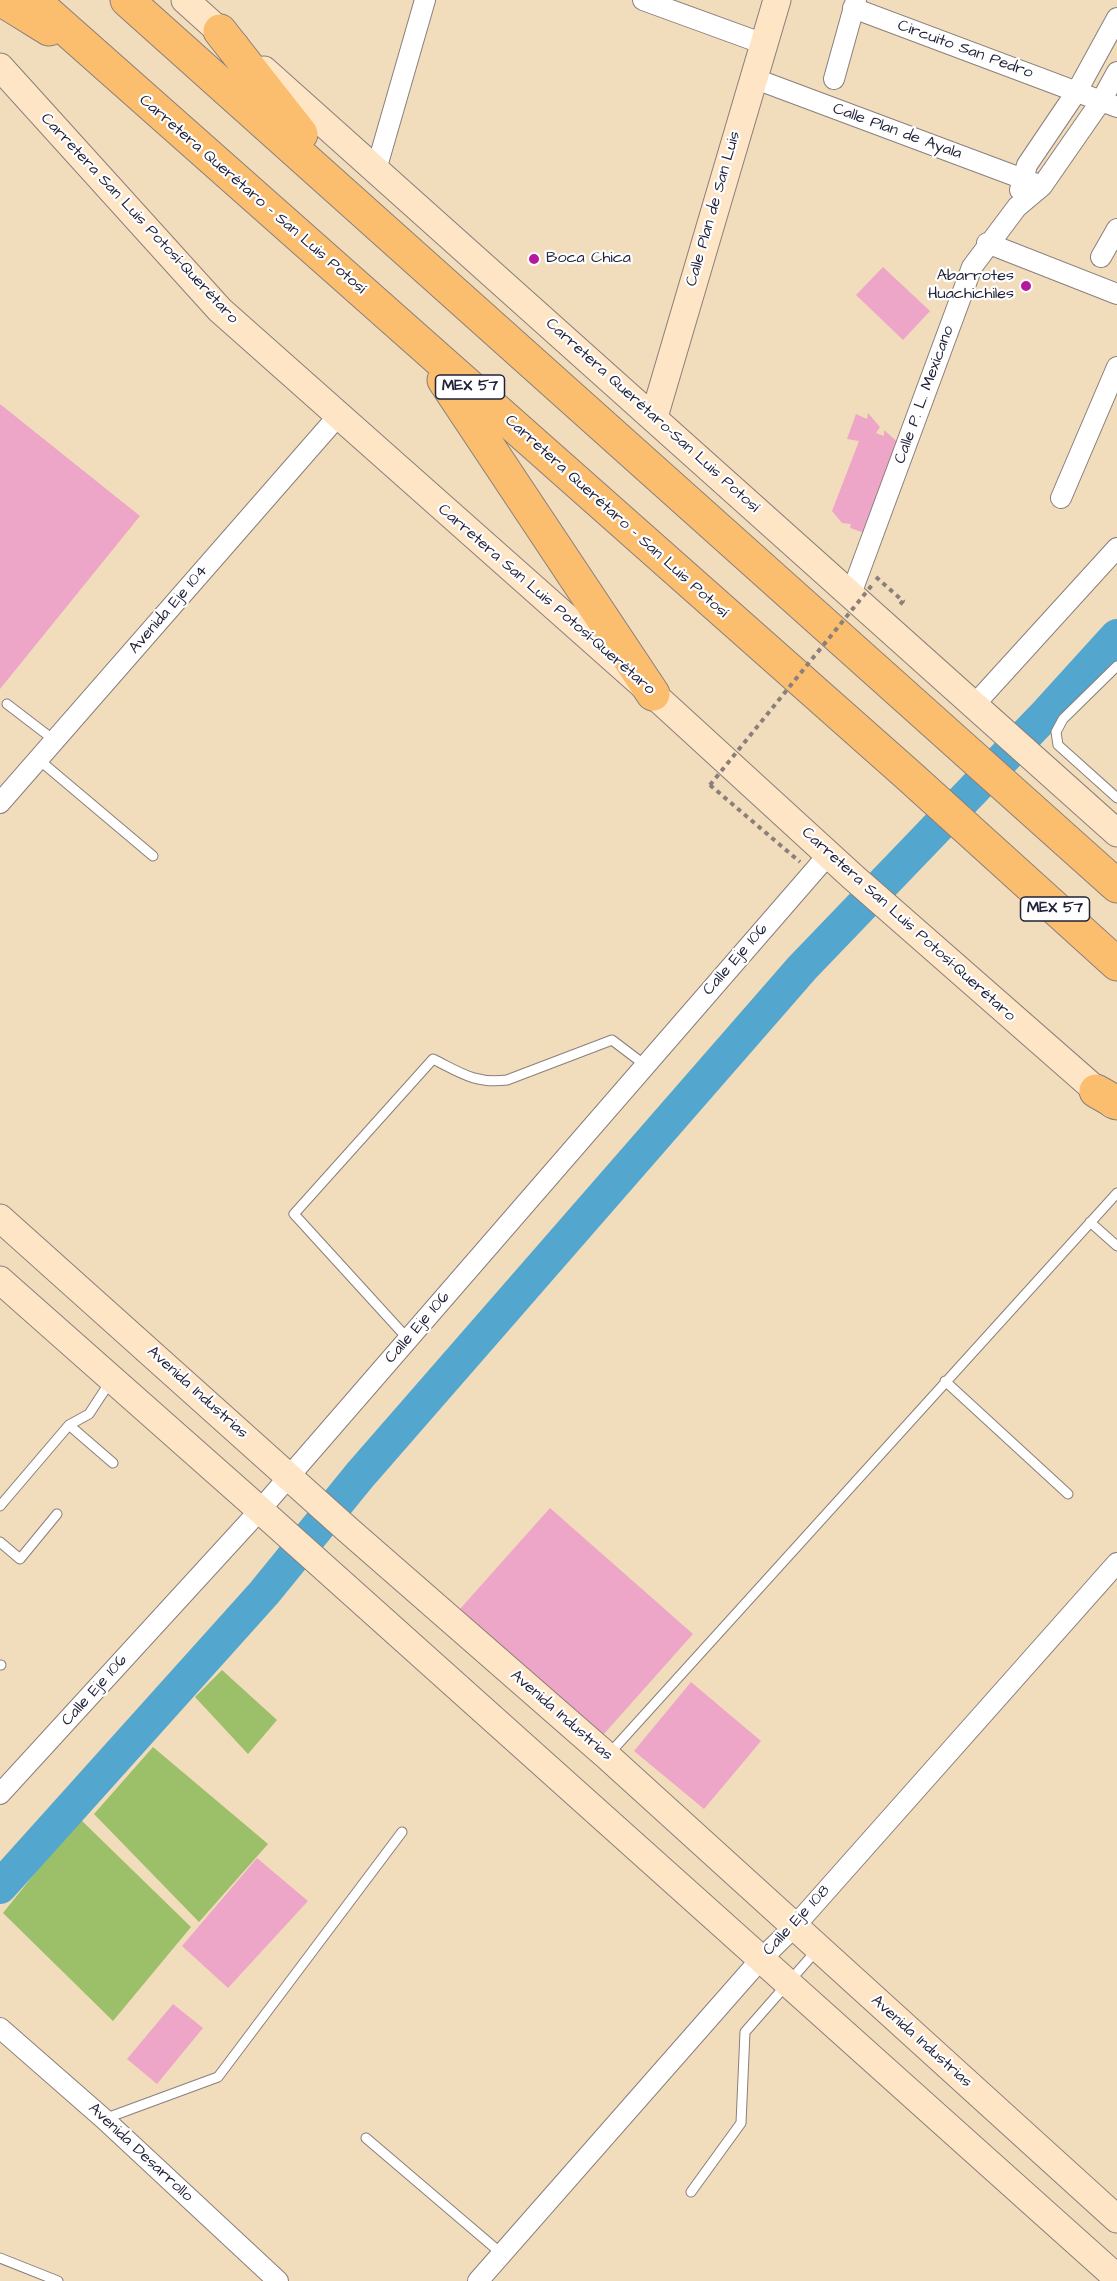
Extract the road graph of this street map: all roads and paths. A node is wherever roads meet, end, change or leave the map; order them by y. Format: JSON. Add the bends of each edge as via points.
{"nodes":[{"id":1,"x":2,"y":0,"type":"edge"},
{"id":2,"x":33,"y":0,"type":"edge"},
{"id":3,"x":127,"y":0,"type":"edge"},
{"id":4,"x":185,"y":0,"type":"edge"},
{"id":5,"x":425,"y":0,"type":"edge"},
{"id":6,"x":643,"y":0,"type":"edge"},
{"id":7,"x":777,"y":0,"type":"edge"},
{"id":8,"x":855,"y":4,"type":"edge"},
{"id":9,"x":1117,"y":18,"type":"edge"},
{"id":10,"x":220,"y":31,"type":"junction"},
{"id":11,"x":764,"y":44,"type":"junction"},
{"id":12,"x":98,"y":59,"type":"junction"},
{"id":13,"x":0,"y":67,"type":"edge"},
{"id":14,"x":1117,"y":72,"type":"edge"},
{"id":15,"x":753,"y":78,"type":"junction"},
{"id":16,"x":834,"y":79,"type":"dead end"},
{"id":17,"x":1077,"y":91,"type":"junction"},
{"id":18,"x":1109,"y":104,"type":"edge"},
{"id":19,"x":376,"y":170,"type":"junction"},
{"id":20,"x":1021,"y":177,"type":"junction"},
{"id":21,"x":1042,"y":186,"type":"junction"},
{"id":22,"x":354,"y":201,"type":"junction"},
{"id":23,"x":1017,"y":207,"type":"junction"},
{"id":24,"x":1117,"y":229,"type":"edge"},
{"id":25,"x":987,"y":243,"type":"junction"},
{"id":26,"x":1101,"y":257,"type":"dead end"},
{"id":27,"x":1117,"y":294,"type":"edge"},
{"id":28,"x":418,"y":341,"type":"junction"},
{"id":29,"x":1117,"y":367,"type":"edge"},
{"id":30,"x":338,"y":416,"type":"junction"},
{"id":31,"x":654,"y":417,"type":"junction"},
{"id":32,"x":1061,"y":498,"type":"dead end"},
{"id":33,"x":1117,"y":548,"type":"edge"},
{"id":34,"x":862,"y":565,"type":"junction"},
{"id":35,"x":862,"y":590,"type":"junction"},
{"id":36,"x":881,"y":593,"type":"dead end"},
{"id":37,"x":889,"y":600,"type":"dead end"},
{"id":38,"x":1117,"y":666,"type":"edge"},
{"id":39,"x":653,"y":694,"type":"junction"},
{"id":40,"x":7,"y":704,"type":"dead end"},
{"id":41,"x":982,"y":711,"type":"junction"},
{"id":42,"x":54,"y":740,"type":"junction"},
{"id":43,"x":38,"y":759,"type":"junction"},
{"id":44,"x":1117,"y":798,"type":"edge"},
{"id":45,"x":0,"y":803,"type":"edge"},
{"id":46,"x":1117,"y":833,"type":"edge"},
{"id":47,"x":153,"y":856,"type":"dead end"},
{"id":48,"x":820,"y":864,"type":"junction"},
{"id":49,"x":1117,"y":886,"type":"edge"},
{"id":50,"x":1117,"y":964,"type":"edge"},
{"id":51,"x":645,"y":1065,"type":"junction"},
{"id":52,"x":1110,"y":1101,"type":"edge"},
{"id":53,"x":1117,"y":1193,"type":"edge"},
{"id":54,"x":0,"y":1218,"type":"edge"},
{"id":55,"x":1090,"y":1222,"type":"junction"},
{"id":56,"x":1117,"y":1245,"type":"edge"},
{"id":57,"x":0,"y":1280,"type":"edge"},
{"id":58,"x":408,"y":1339,"type":"junction"},
{"id":59,"x":112,"y":1380,"type":"junction"},
{"id":60,"x":945,"y":1382,"type":"junction"},
{"id":61,"x":69,"y":1425,"type":"junction"},
{"id":62,"x":113,"y":1462,"type":"dead end"},
{"id":63,"x":299,"y":1484,"type":"junction"},
{"id":64,"x":1068,"y":1494,"type":"dead end"},
{"id":65,"x":0,"y":1506,"type":"edge"},
{"id":66,"x":57,"y":1514,"type":"dead end"},
{"id":67,"x":269,"y":1519,"type":"junction"},
{"id":68,"x":0,"y":1542,"type":"edge"},
{"id":69,"x":1117,"y":1563,"type":"edge"},
{"id":70,"x":607,"y":1755,"type":"junction"},
{"id":71,"x":0,"y":1794,"type":"edge"},
{"id":72,"x":402,"y":1832,"type":"dead end"},
{"id":73,"x":794,"y":1927,"type":"junction"},
{"id":74,"x":818,"y":1949,"type":"junction"},
{"id":75,"x":760,"y":1960,"type":"junction"},
{"id":76,"x":787,"y":1985,"type":"junction"},
{"id":77,"x":0,"y":2028,"type":"edge"},
{"id":78,"x":104,"y":2119,"type":"junction"},
{"id":79,"x":366,"y":2138,"type":"dead end"},
{"id":80,"x":691,"y":2192,"type":"dead end"},
{"id":81,"x":1117,"y":2219,"type":"edge"},
{"id":82,"x":502,"y":2254,"type":"junction"},
{"id":83,"x":0,"y":2258,"type":"edge"},
{"id":84,"x":1117,"y":2278,"type":"edge"},
{"id":85,"x":58,"y":2281,"type":"edge"},
{"id":86,"x":278,"y":2281,"type":"edge"},
{"id":87,"x":478,"y":2281,"type":"edge"}],
"edges":[{"from":1,"to":12,"type":"highway"},
{"from":2,"to":12,"type":"highway","name":"Carretera Querétaro - San Luis Potosí","number":"MEX 57"},
{"from":3,"to":22,"type":"highway"},
{"from":4,"to":10,"type":"main road","name":"Carretera Querétaro-San Luis Potosí"},
{"from":5,"to":19,"type":"street"},
{"from":6,"to":11,"type":"street"},
{"from":7,"to":11,"type":"main road","name":"Calle Plan de San Luis"},
{"from":8,"to":16,"type":"street","name":"Circuito San Pedro"},
{"from":8,"to":17,"type":"street","name":"Circuito San Pedro"},
{"from":9,"to":17,"type":"street"},
{"from":10,"to":19,"type":"main road","name":"Carretera Querétaro-San Luis Potosí"},
{"from":10,"to":22,"type":"highway"},
{"from":11,"to":15,"type":"main road","name":"Calle Plan de San Luis"},
{"from":12,"to":28,"type":"highway","name":"Carretera Querétaro - San Luis Potosí","number":"MEX 57"},
{"from":13,"to":30,"type":"main road","name":"Carretera San Luis Potosí-Querétaro","via":[[220,310]]},
{"from":14,"to":18,"type":"street"},
{"from":15,"to":20,"type":"street","name":"Calle Plan de Ayala"},
{"from":15,"to":31,"type":"main road","name":"Calle Plan de San Luis"},
{"from":17,"to":18,"type":"street","name":"Circuito San Pedro"},
{"from":17,"to":20,"type":"street"},
{"from":18,"to":21,"type":"street"},
{"from":19,"to":31,"type":"main road","name":"Carretera Querétaro-San Luis Potosí"},
{"from":20,"to":21,"type":"street","name":"Calle Plan de Ayala"},
{"from":20,"to":23,"type":"street"},
{"from":21,"to":23,"type":"street","name":"Calle P. L. Mexicano"},
{"from":22,"to":49,"type":"highway"},
{"from":23,"to":25,"type":"street","name":"Calle P. L. Mexicano"},
{"from":24,"to":26,"type":"street"},
{"from":25,"to":27,"type":"street"},
{"from":25,"to":34,"type":"street","name":"Calle P. L. Mexicano","via":[[972,267]]},
{"from":28,"to":39,"type":"highway"},
{"from":28,"to":50,"type":"highway","name":"Carretera Querétaro - San Luis Potosí","number":"MEX 57"},
{"from":29,"to":32,"type":"street"},
{"from":30,"to":39,"type":"main road","name":"Carretera San Luis Potosí-Querétaro"},
{"from":30,"to":42,"type":"street","name":"Avenida Eje 104"},
{"from":31,"to":35,"type":"main road","name":"Carretera Querétaro-San Luis Potosí"},
{"from":33,"to":41,"type":"street"},
{"from":34,"to":35,"type":"street","name":"Calle P. L. Mexicano"},
{"from":34,"to":37,"type":"path","via":[[903,601],[897,607]]},
{"from":35,"to":36,"type":"path"},
{"from":35,"to":41,"type":"main road","name":"Carretera Querétaro-San Luis Potosí"},
{"from":35,"to":48,"type":"path","bridge":true,"via":[[711,785]]},
{"from":38,"to":44,"type":"lane","via":[[1056,732],[1058,745]]},
{"from":39,"to":48,"type":"main road","name":"Carretera San Luis Potosí-Querétaro"},
{"from":40,"to":42,"type":"lane"},
{"from":41,"to":46,"type":"main road","name":"Carretera Querétaro-San Luis Potosí"},
{"from":42,"to":43,"type":"street","name":"Avenida Eje 104"},
{"from":43,"to":45,"type":"street","name":"Avenida Eje 104"},
{"from":43,"to":47,"type":"lane"},
{"from":48,"to":51,"type":"street","name":"Calle Eje 106"},
{"from":48,"to":52,"type":"main road","name":"Carretera San Luis Potosí-Querétaro","via":[[853,878]]},
{"from":51,"to":58,"type":"street","name":"Calle Eje 106"},
{"from":51,"to":58,"type":"lane","via":[[612,1040],[507,1080],[491,1082],[475,1081],[433,1059],[294,1214]]},
{"from":53,"to":55,"type":"lane"},
{"from":54,"to":63,"type":"main road","name":"Avenida Industrias"},
{"from":55,"to":56,"type":"lane"},
{"from":55,"to":60,"type":"lane"},
{"from":57,"to":59,"type":"main road"},
{"from":58,"to":63,"type":"street","name":"Calle Eje 106"},
{"from":59,"to":61,"type":"lane","via":[[89,1414]]},
{"from":59,"to":67,"type":"main road"},
{"from":60,"to":64,"type":"lane"},
{"from":60,"to":70,"type":"lane"},
{"from":61,"to":62,"type":"lane"},
{"from":61,"to":65,"type":"lane"},
{"from":63,"to":67,"type":"street","name":"Calle Eje 106"},
{"from":63,"to":70,"type":"main road","name":"Avenida Industrias"},
{"from":66,"to":68,"type":"lane","via":[[20,1559]]},
{"from":67,"to":71,"type":"street","name":"Calle Eje 106"},
{"from":67,"to":75,"type":"main road"},
{"from":69,"to":73,"type":"street","name":"Calle Eje 108"},
{"from":70,"to":73,"type":"main road","name":"Avenida Industrias"},
{"from":72,"to":78,"type":"lane","via":[[218,2077]]},
{"from":73,"to":74,"type":"main road","name":"Avenida Industrias"},
{"from":73,"to":75,"type":"street","name":"Calle Eje 108"},
{"from":74,"to":76,"type":"lane"},
{"from":74,"to":81,"type":"main road","name":"Avenida Industrias"},
{"from":75,"to":76,"type":"main road"},
{"from":75,"to":82,"type":"street","name":"Calle Eje 108"},
{"from":76,"to":80,"type":"lane","via":[[745,2032],[741,2123]]},
{"from":76,"to":84,"type":"main road"},
{"from":77,"to":78,"type":"street","name":"Avenida Desarrollo"},
{"from":78,"to":86,"type":"street","name":"Avenida Desarrollo"},
{"from":79,"to":82,"type":"lane"},
{"from":82,"to":87,"type":"street","name":"Calle Eje 108"},
{"from":83,"to":85,"type":"lane"}]}
